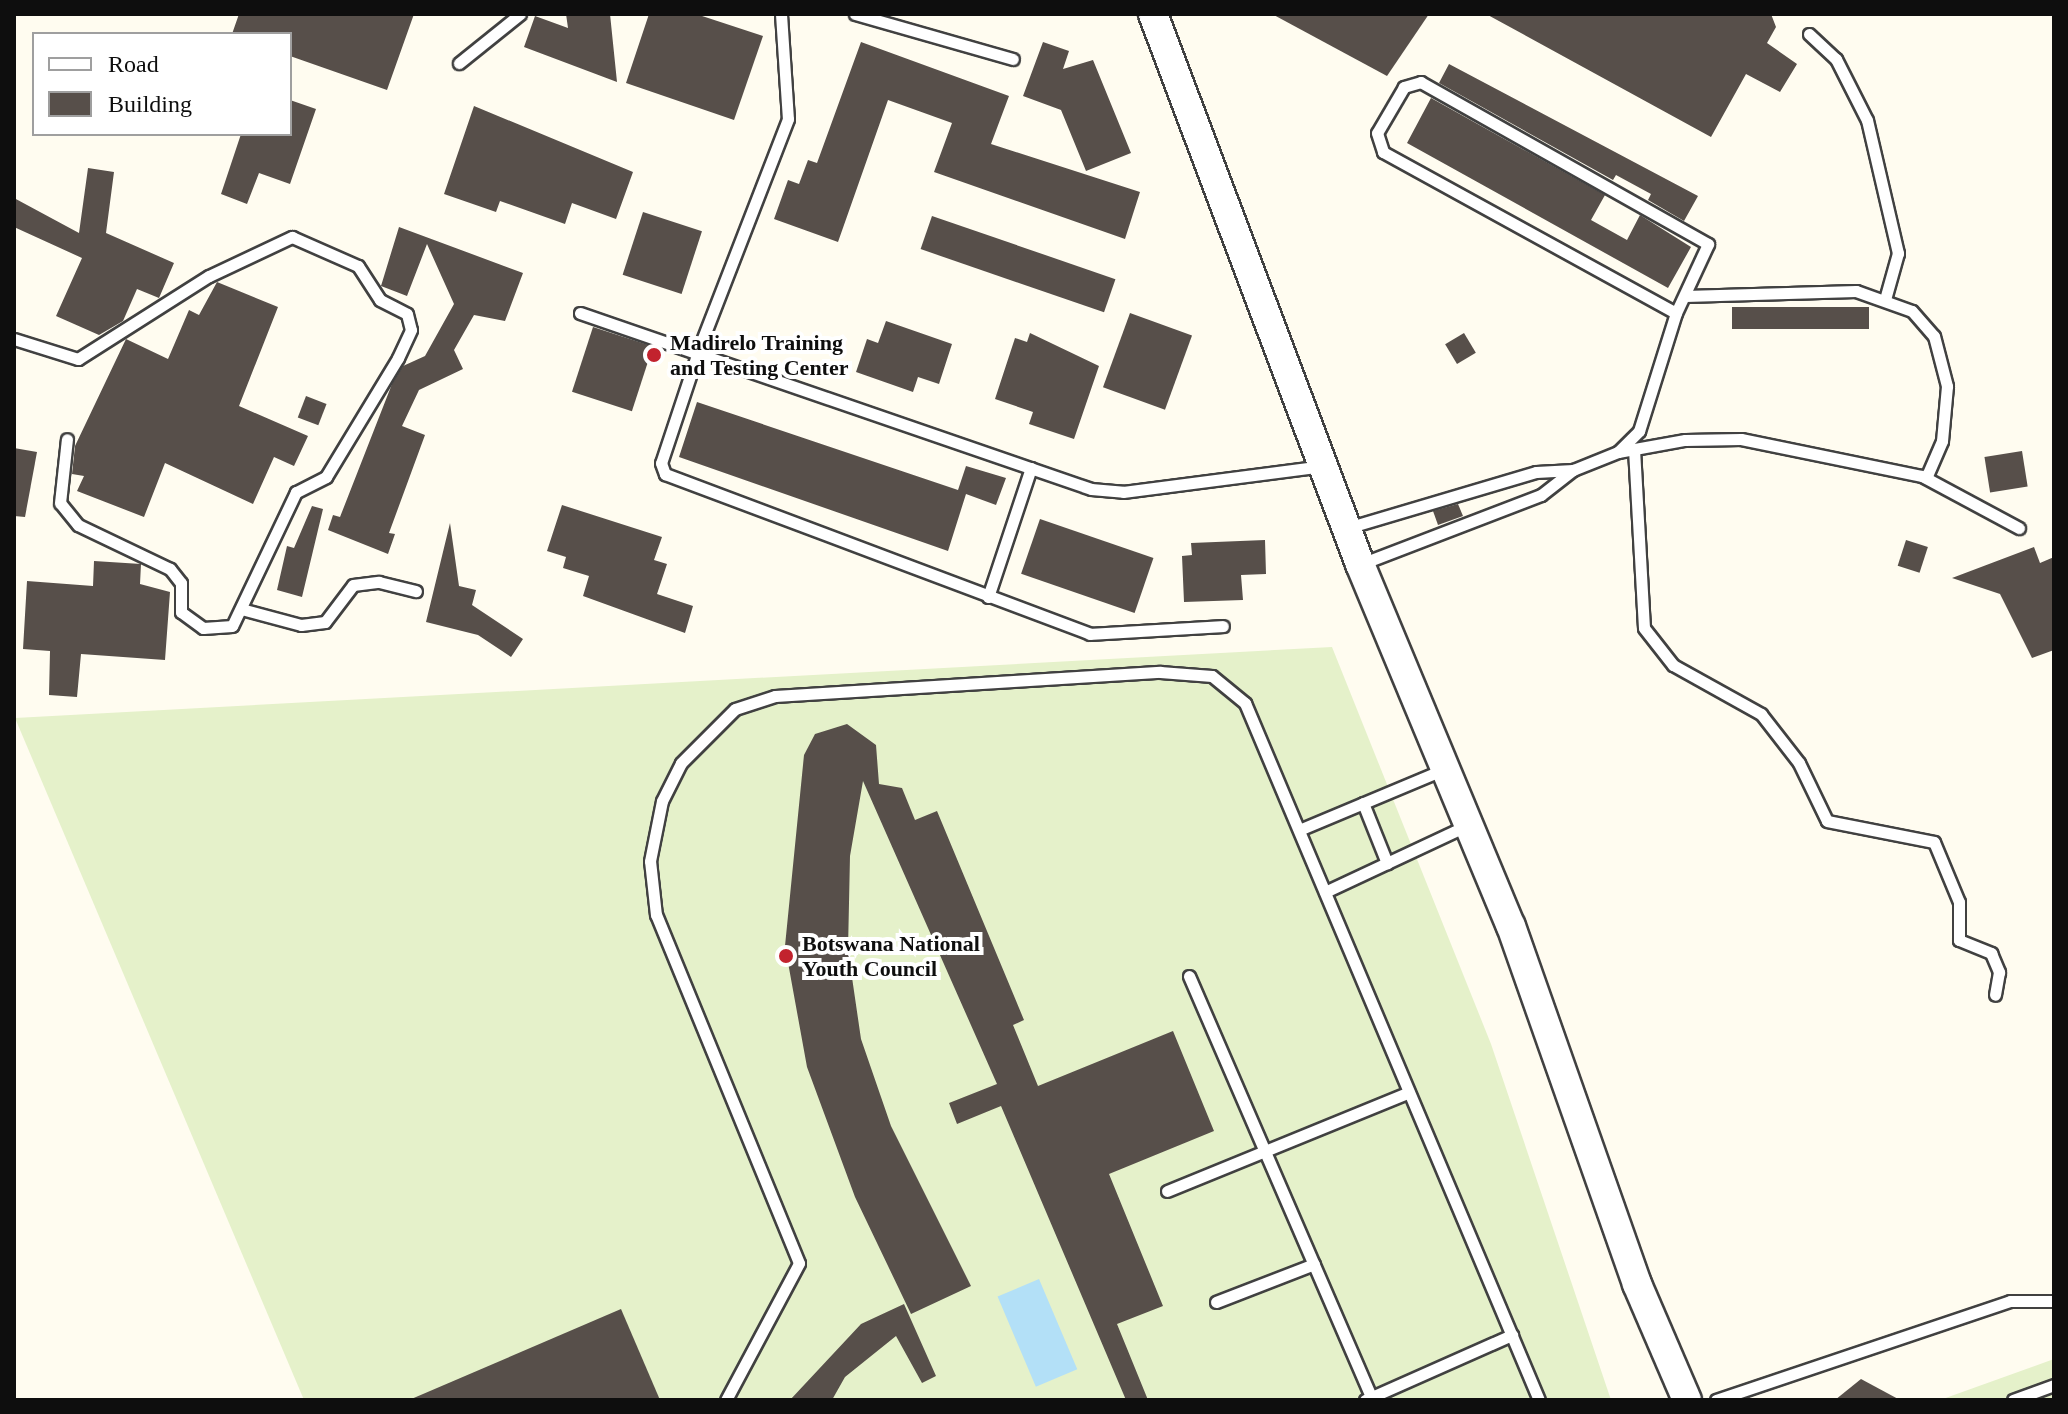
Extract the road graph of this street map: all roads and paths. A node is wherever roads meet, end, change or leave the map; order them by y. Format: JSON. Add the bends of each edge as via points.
{"nodes":[{"id":1,"x":520,"y":14,"type":"edge"},
{"id":2,"x":781,"y":14,"type":"edge"},
{"id":3,"x":855,"y":14,"type":"edge"},
{"id":4,"x":1153,"y":14,"type":"edge"},
{"id":5,"x":1809,"y":34,"type":"dead end"},
{"id":6,"x":1013,"y":59,"type":"dead end"},
{"id":7,"x":459,"y":63,"type":"dead end"},
{"id":8,"x":1685,"y":296,"type":"junction"},
{"id":9,"x":1886,"y":296,"type":"junction"},
{"id":10,"x":580,"y":313,"type":"dead end"},
{"id":11,"x":1676,"y":313,"type":"junction"},
{"id":12,"x":14,"y":339,"type":"edge"},
{"id":13,"x":699,"y":349,"type":"junction"},
{"id":14,"x":67,"y":439,"type":"dead end"},
{"id":15,"x":1634,"y":449,"type":"junction"},
{"id":16,"x":1618,"y":452,"type":"junction"},
{"id":17,"x":1324,"y":466,"type":"junction"},
{"id":18,"x":1031,"y":468,"type":"junction"},
{"id":19,"x":1573,"y":470,"type":"junction"},
{"id":20,"x":1926,"y":478,"type":"junction"},
{"id":21,"x":1347,"y":528,"type":"junction"},
{"id":22,"x":2019,"y":528,"type":"dead end"},
{"id":23,"x":1360,"y":564,"type":"junction"},
{"id":24,"x":416,"y":591,"type":"dead end"},
{"id":25,"x":988,"y":597,"type":"junction"},
{"id":26,"x":245,"y":610,"type":"junction"},
{"id":27,"x":1223,"y":626,"type":"dead end"},
{"id":28,"x":1446,"y":769,"type":"junction"},
{"id":29,"x":1363,"y":803,"type":"junction"},
{"id":30,"x":1468,"y":824,"type":"junction"},
{"id":31,"x":1299,"y":830,"type":"junction"},
{"id":32,"x":1387,"y":863,"type":"junction"},
{"id":33,"x":1325,"y":892,"type":"junction"},
{"id":34,"x":1189,"y":976,"type":"dead end"},
{"id":35,"x":1995,"y":995,"type":"dead end"},
{"id":36,"x":1409,"y":1092,"type":"junction"},
{"id":37,"x":1265,"y":1152,"type":"junction"},
{"id":38,"x":1167,"y":1191,"type":"dead end"},
{"id":39,"x":1314,"y":1264,"type":"junction"},
{"id":40,"x":2054,"y":1301,"type":"edge"},
{"id":41,"x":1216,"y":1302,"type":"dead end"},
{"id":42,"x":1512,"y":1335,"type":"junction"},
{"id":43,"x":2054,"y":1385,"type":"edge"},
{"id":44,"x":1368,"y":1398,"type":"edge"},
{"id":45,"x":726,"y":1400,"type":"edge"},
{"id":46,"x":1539,"y":1400,"type":"edge"},
{"id":47,"x":1687,"y":1400,"type":"edge"},
{"id":48,"x":1716,"y":1400,"type":"edge"},
{"id":49,"x":2013,"y":1400,"type":"edge"}],
"edges":[{"from":1,"to":7,"type":"lane"},
{"from":2,"to":13,"type":"lane","via":[[788,119]]},
{"from":3,"to":6,"type":"lane"},
{"from":4,"to":17,"type":"street"},
{"from":5,"to":9,"type":"lane","via":[[1836,59],[1867,120],[1898,253]]},
{"from":8,"to":9,"type":"lane"},
{"from":8,"to":11,"type":"lane"},
{"from":8,"to":11,"type":"lane","via":[[1709,253],[1702,239],[1421,82],[1404,87],[1377,133],[1383,152]]},
{"from":9,"to":20,"type":"lane","via":[[1934,336],[1947,386],[1942,441]]},
{"from":10,"to":13,"type":"lane"},
{"from":11,"to":16,"type":"lane","via":[[1639,431]]},
{"from":12,"to":26,"type":"lane","via":[[78,359],[209,276],[292,237],[358,266],[380,300],[407,314],[411,330],[398,358],[326,477],[296,492]]},
{"from":13,"to":18,"type":"lane"},
{"from":13,"to":25,"type":"lane","via":[[661,463],[665,474]]},
{"from":14,"to":26,"type":"lane","via":[[60,503],[78,525],[170,569],[181,583],[181,612],[203,628],[232,626]]},
{"from":15,"to":16,"type":"lane"},
{"from":15,"to":20,"type":"lane","via":[[1741,439]]},
{"from":15,"to":35,"type":"lane","via":[[1644,628],[1673,665],[1761,714],[1799,763],[1827,821],[1934,842],[1959,902],[1959,940],[1991,953],[1999,972]]},
{"from":16,"to":19,"type":"lane"},
{"from":17,"to":18,"type":"lane","via":[[1123,492]]},
{"from":17,"to":21,"type":"street"},
{"from":18,"to":25,"type":"lane"},
{"from":19,"to":21,"type":"lane","via":[[1536,472]]},
{"from":19,"to":23,"type":"lane","via":[[1541,495]]},
{"from":20,"to":22,"type":"lane"},
{"from":21,"to":23,"type":"street"},
{"from":23,"to":28,"type":"street"},
{"from":24,"to":26,"type":"lane","via":[[379,582],[353,585],[335,599],[325,622],[301,625]]},
{"from":25,"to":27,"type":"lane","via":[[1090,634]]},
{"from":28,"to":29,"type":"lane"},
{"from":28,"to":30,"type":"street"},
{"from":29,"to":31,"type":"lane"},
{"from":29,"to":32,"type":"lane"},
{"from":30,"to":32,"type":"lane"},
{"from":30,"to":47,"type":"street","via":[[1637,1284]]},
{"from":31,"to":33,"type":"lane"},
{"from":31,"to":45,"type":"lane","via":[[1245,703],[1212,676],[1160,672],[775,696],[735,709],[703,733],[662,801],[650,861],[656,915],[799,1263]]},
{"from":32,"to":33,"type":"lane"},
{"from":33,"to":36,"type":"lane"},
{"from":34,"to":37,"type":"lane"},
{"from":36,"to":37,"type":"lane"},
{"from":36,"to":42,"type":"lane"},
{"from":37,"to":38,"type":"lane"},
{"from":37,"to":39,"type":"lane"},
{"from":39,"to":41,"type":"lane"},
{"from":39,"to":44,"type":"lane"},
{"from":40,"to":48,"type":"lane","via":[[2010,1301]]},
{"from":42,"to":44,"type":"lane"},
{"from":42,"to":46,"type":"lane"},
{"from":43,"to":49,"type":"lane"}]}
